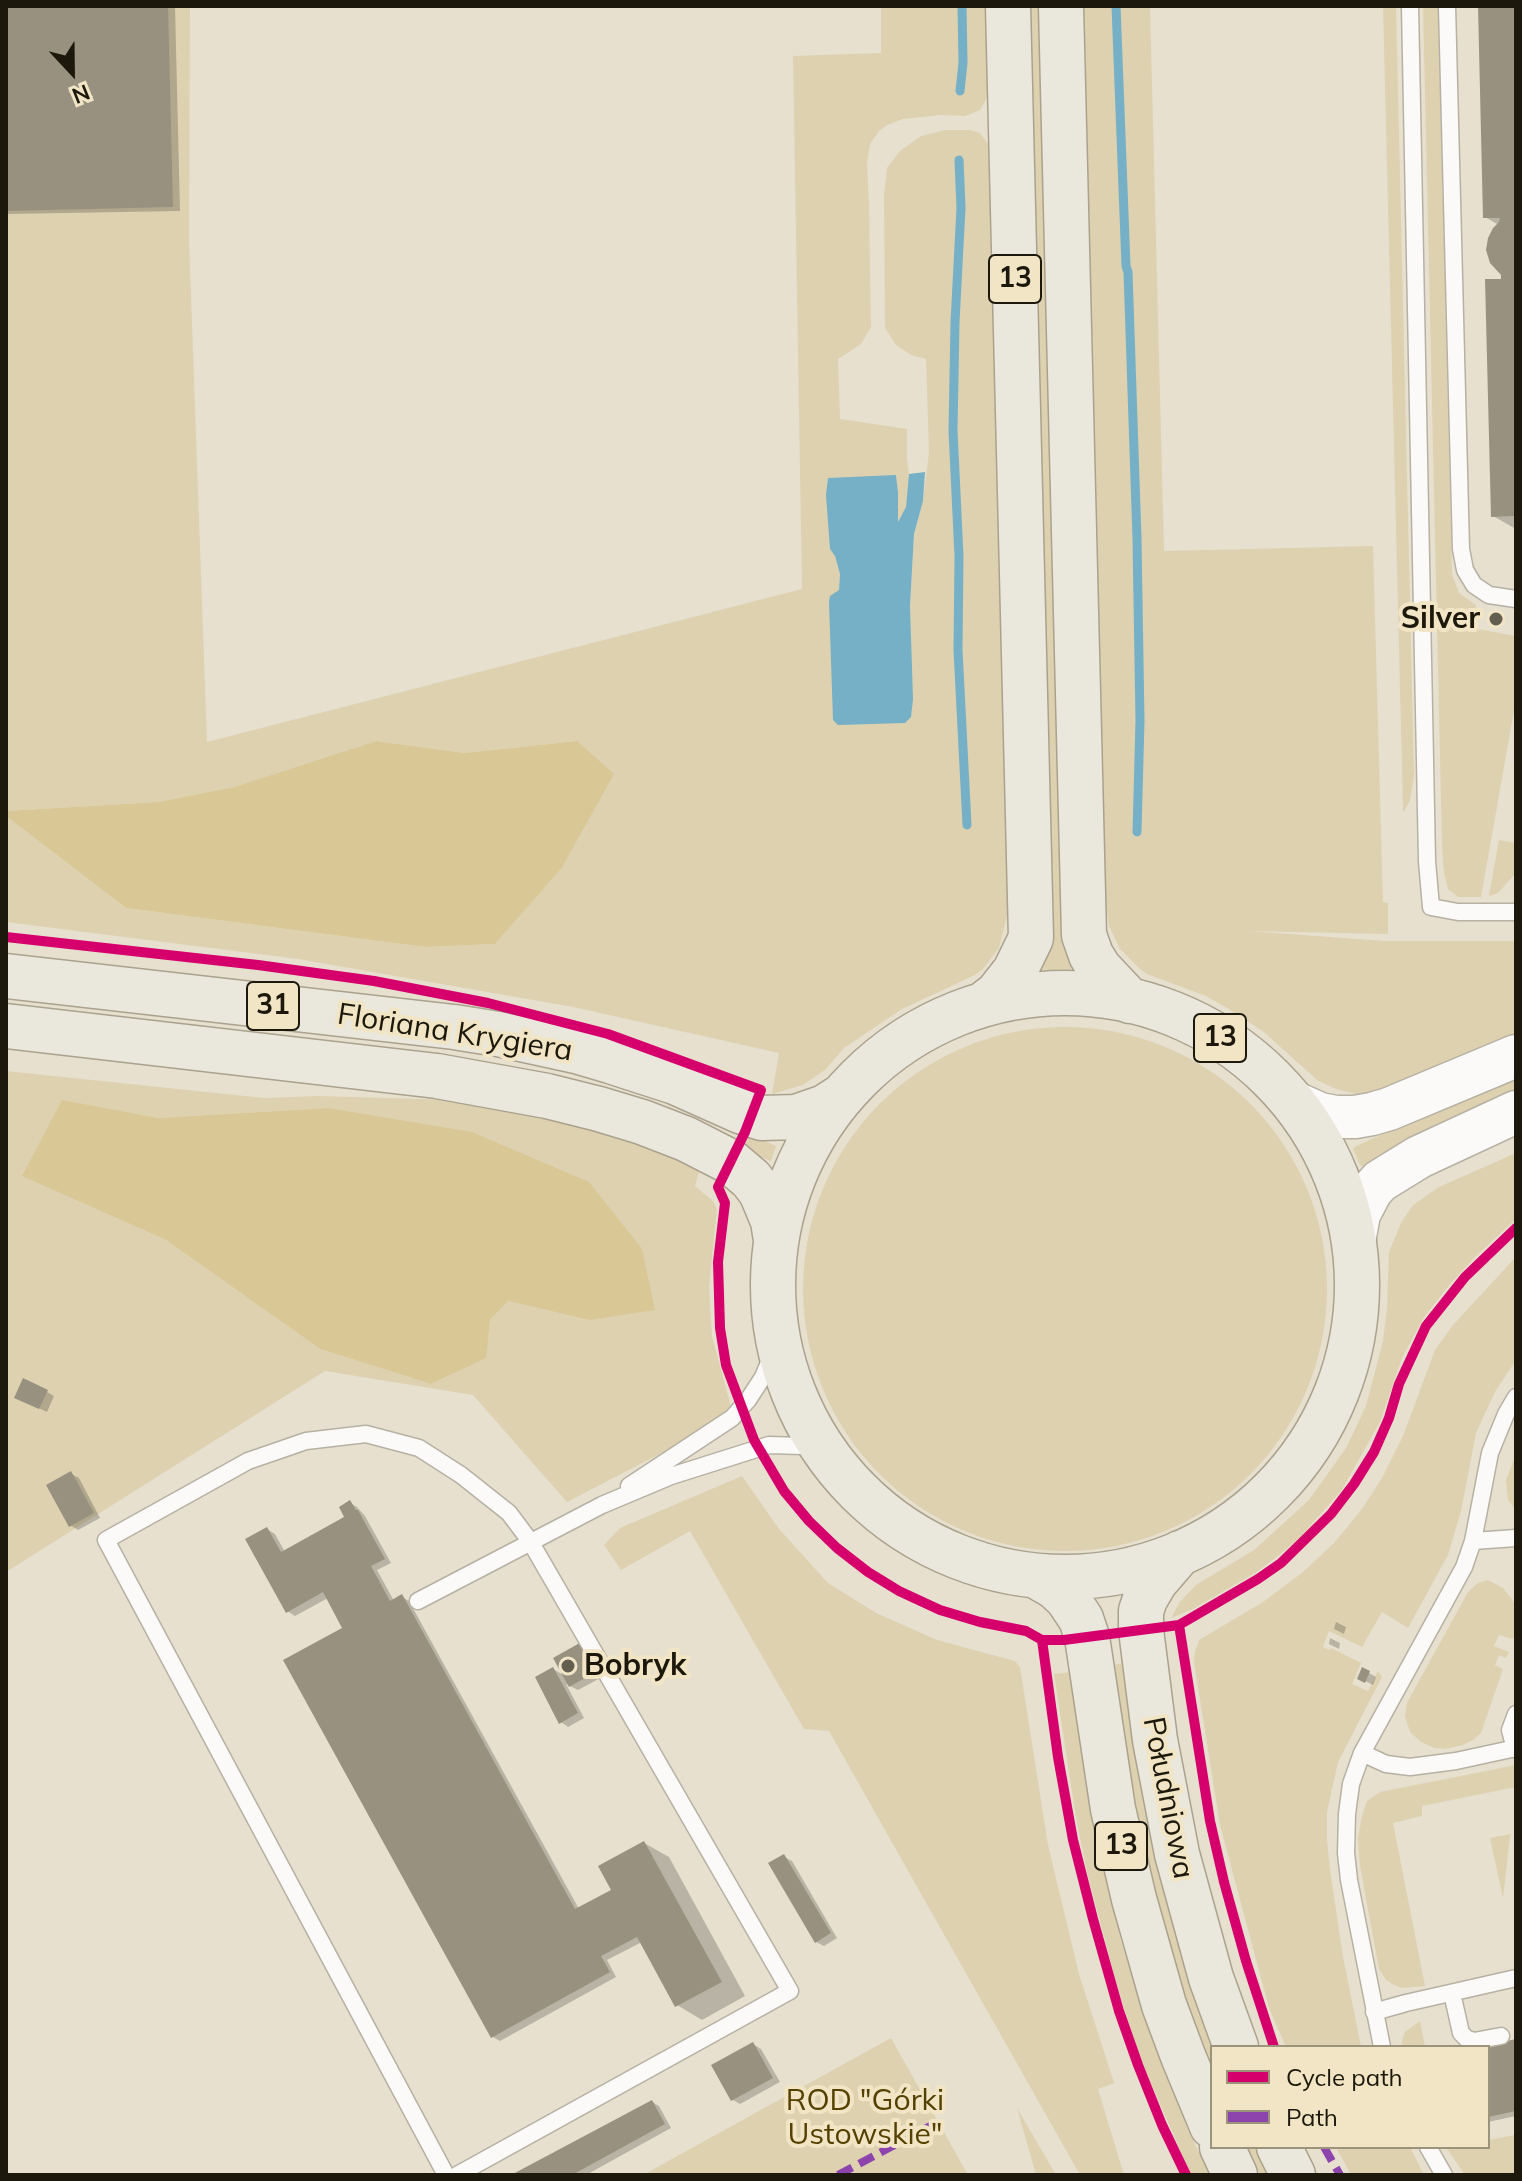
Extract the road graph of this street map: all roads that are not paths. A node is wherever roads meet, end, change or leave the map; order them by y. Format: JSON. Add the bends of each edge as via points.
{"nodes":[{"id":1,"x":1008,"y":6,"type":"edge"},
{"id":2,"x":1061,"y":6,"type":"edge"},
{"id":3,"x":1410,"y":6,"type":"edge"},
{"id":4,"x":1447,"y":6,"type":"edge"},
{"id":5,"x":1516,"y":599,"type":"edge"},
{"id":6,"x":1516,"y":912,"type":"edge"},
{"id":7,"x":6,"y":976,"type":"edge"},
{"id":8,"x":1130,"y":1001,"type":"junction"},
{"id":9,"x":984,"y":1004,"type":"junction"},
{"id":10,"x":6,"y":1026,"type":"edge"},
{"id":11,"x":1516,"y":1056,"type":"edge"},
{"id":12,"x":842,"y":1096,"type":"junction"},
{"id":13,"x":1293,"y":1102,"type":"junction"},
{"id":14,"x":1516,"y":1112,"type":"edge"},
{"id":15,"x":776,"y":1240,"type":"junction"},
{"id":16,"x":1354,"y":1242,"type":"junction"},
{"id":17,"x":777,"y":1335,"type":"junction"},
{"id":18,"x":1516,"y":1397,"type":"edge"},
{"id":19,"x":829,"y":1459,"type":"junction"},
{"id":20,"x":602,"y":1505,"type":"junction"},
{"id":21,"x":1516,"y":1538,"type":"edge"},
{"id":22,"x":530,"y":1541,"type":"junction"},
{"id":23,"x":1473,"y":1541,"type":"junction"},
{"id":24,"x":1180,"y":1553,"type":"junction"},
{"id":25,"x":1036,"y":1576,"type":"junction"},
{"id":26,"x":418,"y":1601,"type":"dead end"},
{"id":27,"x":1516,"y":1714,"type":"edge"},
{"id":28,"x":1515,"y":1748,"type":"edge"},
{"id":29,"x":1362,"y":1753,"type":"junction"},
{"id":30,"x":1516,"y":1978,"type":"edge"},
{"id":31,"x":1454,"y":2002,"type":"dead end"},
{"id":32,"x":1374,"y":2012,"type":"junction"},
{"id":33,"x":1501,"y":2036,"type":"dead end"},
{"id":34,"x":1235,"y":2045,"type":"edge"},
{"id":35,"x":1382,"y":2045,"type":"edge"},
{"id":36,"x":1210,"y":2121,"type":"edge"},
{"id":37,"x":1223,"y":2149,"type":"edge"},
{"id":38,"x":1280,"y":2149,"type":"edge"},
{"id":39,"x":1429,"y":2149,"type":"edge"},
{"id":40,"x":446,"y":2175,"type":"edge"},
{"id":41,"x":457,"y":2175,"type":"edge"},
{"id":42,"x":1235,"y":2175,"type":"edge"},
{"id":43,"x":1293,"y":2175,"type":"edge"},
{"id":44,"x":1444,"y":2175,"type":"edge"}],
"edges":[{"from":1,"to":9,"type":"main road","number":"13","via":[[1031,939],[1015,971]]},
{"from":2,"to":8,"type":"main road","number":"13","via":[[1084,935],[1099,968]]},
{"from":3,"to":6,"type":"lane","via":[[1431,907]]},
{"from":4,"to":5,"type":"lane","via":[[1461,549],[1474,585],[1489,595]]},
{"from":7,"to":12,"type":"main road","name":"Floriana Krygiera","number":"31","via":[[498,1034],[633,1068],[762,1118],[796,1117]]},
{"from":8,"to":9,"type":"main road","number":"13","via":[[1057,993]]},
{"from":8,"to":13,"type":"main road","number":"13","via":[[1177,1015],[1220,1038]]},
{"from":9,"to":12,"type":"main road","number":"13","via":[[896,1046]]},
{"from":10,"to":15,"type":"main road","name":"Floriana Krygiera","number":"31","via":[[437,1076],[599,1109],[686,1139],[731,1162],[761,1192]]},
{"from":11,"to":13,"type":"street","via":[[1372,1114],[1336,1117]]},
{"from":12,"to":15,"type":"main road","number":"13","via":[[802,1157]]},
{"from":13,"to":16,"type":"main road","number":"13","via":[[1331,1164]]},
{"from":14,"to":16,"type":"street","via":[[1380,1181],[1359,1214]]},
{"from":15,"to":17,"type":"main road","number":"13","via":[[772,1275]]},
{"from":16,"to":24,"type":"main road","number":"13","via":[[1353,1331],[1342,1379],[1322,1424],[1295,1465],[1262,1500],[1223,1530]]},
{"from":17,"to":19,"type":"main road","number":"13","via":[[794,1395]]},
{"from":17,"to":20,"type":"lane","via":[[763,1377],[732,1418]]},
{"from":18,"to":23,"type":"lane","via":[[1490,1453]]},
{"from":19,"to":20,"type":"lane","via":[[802,1446],[769,1445]]},
{"from":19,"to":25,"type":"main road","number":"13","via":[[870,1504],[920,1539],[965,1560]]},
{"from":20,"to":22,"type":"lane"},
{"from":21,"to":23,"type":"lane"},
{"from":22,"to":26,"type":"lane"},
{"from":22,"to":40,"type":"lane","via":[[509,1513],[461,1475],[419,1448],[366,1434],[306,1441],[248,1461],[106,1540]]},
{"from":22,"to":41,"type":"lane","via":[[790,1991]]},
{"from":23,"to":29,"type":"lane","via":[[1464,1567]]},
{"from":24,"to":25,"type":"main road","via":[[1109,1574]]},
{"from":24,"to":34,"type":"main road","name":"Południowa","number":"13","via":[[1145,1599],[1141,1630],[1177,1854]]},
{"from":25,"to":36,"type":"main road","name":"Południowa","number":"13","via":[[1067,1598],[1087,1637],[1113,1809],[1134,1899],[1164,2005]]},
{"from":27,"to":28,"type":"lane","via":[[1510,1730]]},
{"from":28,"to":29,"type":"lane","via":[[1410,1767]]},
{"from":29,"to":32,"type":"lane","via":[[1351,1784],[1346,1853]]},
{"from":30,"to":32,"type":"lane"},
{"from":31,"to":33,"type":"lane","via":[[1467,2039]]},
{"from":32,"to":35,"type":"lane"},
{"from":37,"to":42,"type":"main road"},
{"from":38,"to":43,"type":"main road"},
{"from":39,"to":44,"type":"lane"}]}
